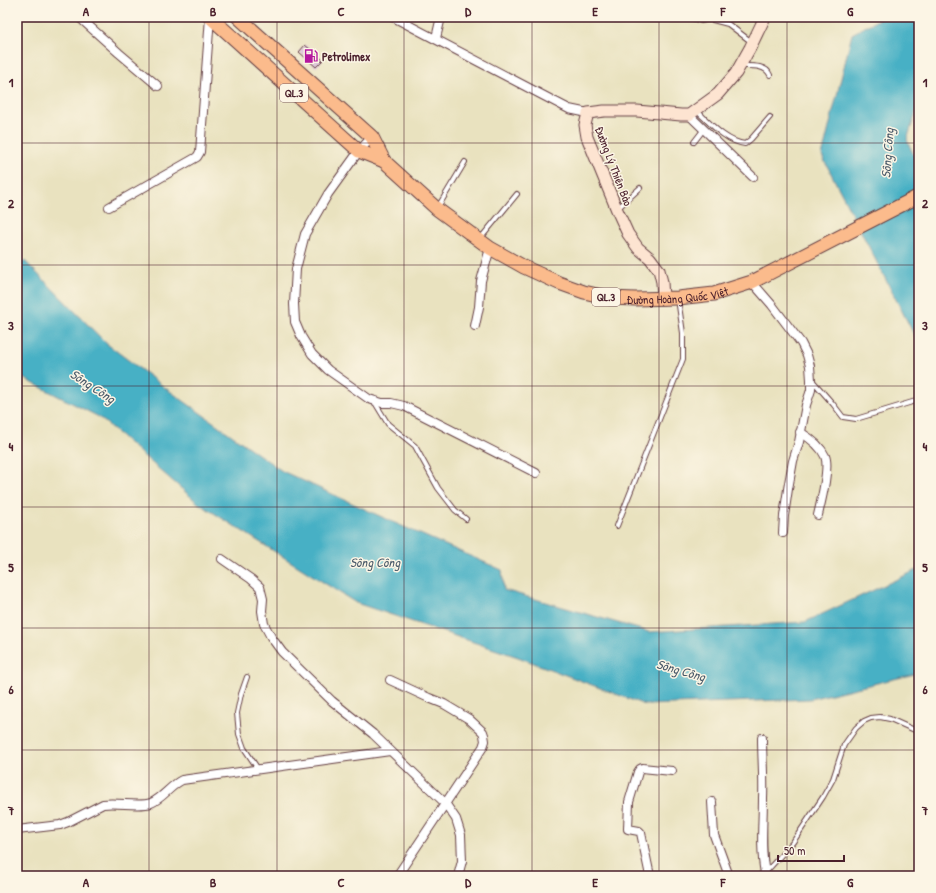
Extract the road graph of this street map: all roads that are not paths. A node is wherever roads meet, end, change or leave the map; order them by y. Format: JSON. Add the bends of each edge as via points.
{"nodes":[{"id":1,"x":79,"y":17,"type":"edge"},
{"id":2,"x":210,"y":17,"type":"edge"},
{"id":3,"x":238,"y":17,"type":"edge"},
{"id":4,"x":393,"y":17,"type":"edge"},
{"id":5,"x":442,"y":17,"type":"edge"},
{"id":6,"x":689,"y":17,"type":"edge"},
{"id":7,"x":765,"y":17,"type":"edge"},
{"id":8,"x":436,"y":38,"type":"junction"},
{"id":9,"x":753,"y":43,"type":"junction"},
{"id":10,"x":740,"y":66,"type":"junction"},
{"id":11,"x":770,"y":75,"type":"dead end"},
{"id":12,"x":158,"y":86,"type":"dead end"},
{"id":13,"x":692,"y":112,"type":"junction"},
{"id":14,"x":588,"y":113,"type":"junction"},
{"id":15,"x":770,"y":117,"type":"dead end"},
{"id":16,"x":704,"y":129,"type":"junction"},
{"id":17,"x":372,"y":137,"type":"junction"},
{"id":18,"x":694,"y":142,"type":"dead end"},
{"id":19,"x":359,"y":151,"type":"junction"},
{"id":20,"x":384,"y":161,"type":"junction"},
{"id":21,"x":465,"y":162,"type":"dead end"},
{"id":22,"x":753,"y":177,"type":"dead end"},
{"id":23,"x":640,"y":188,"type":"dead end"},
{"id":24,"x":517,"y":194,"type":"dead end"},
{"id":25,"x":919,"y":196,"type":"edge"},
{"id":26,"x":109,"y":207,"type":"dead end"},
{"id":27,"x":436,"y":209,"type":"junction"},
{"id":28,"x":616,"y":210,"type":"junction"},
{"id":29,"x":479,"y":241,"type":"junction"},
{"id":30,"x":490,"y":248,"type":"junction"},
{"id":31,"x":752,"y":282,"type":"junction"},
{"id":32,"x":678,"y":298,"type":"junction"},
{"id":33,"x":663,"y":299,"type":"junction"},
{"id":34,"x":475,"y":326,"type":"dead end"},
{"id":35,"x":811,"y":380,"type":"junction"},
{"id":36,"x":374,"y":400,"type":"junction"},
{"id":37,"x":919,"y":400,"type":"edge"},
{"id":38,"x":800,"y":432,"type":"junction"},
{"id":39,"x":536,"y":473,"type":"dead end"},
{"id":40,"x":818,"y":515,"type":"dead end"},
{"id":41,"x":466,"y":519,"type":"dead end"},
{"id":42,"x":617,"y":526,"type":"dead end"},
{"id":43,"x":783,"y":533,"type":"dead end"},
{"id":44,"x":222,"y":559,"type":"dead end"},
{"id":45,"x":247,"y":677,"type":"dead end"},
{"id":46,"x":390,"y":680,"type":"dead end"},
{"id":47,"x":919,"y":732,"type":"edge"},
{"id":48,"x":762,"y":738,"type":"dead end"},
{"id":49,"x":390,"y":751,"type":"junction"},
{"id":50,"x":258,"y":769,"type":"junction"},
{"id":51,"x":672,"y":771,"type":"dead end"},
{"id":52,"x":712,"y":802,"type":"dead end"},
{"id":53,"x":445,"y":803,"type":"junction"},
{"id":54,"x":17,"y":830,"type":"edge"},
{"id":55,"x":763,"y":874,"type":"edge"},
{"id":56,"x":397,"y":876,"type":"edge"},
{"id":57,"x":458,"y":876,"type":"edge"},
{"id":58,"x":650,"y":876,"type":"edge"},
{"id":59,"x":729,"y":876,"type":"edge"}],
"edges":[{"from":1,"to":12,"type":"street"},
{"from":2,"to":19,"type":"highway","name":"Đường Hoàng Quốc Việt","number":"QL.3"},
{"from":2,"to":26,"type":"street","via":[[200,152],[197,157]]},
{"from":3,"to":17,"type":"highway","name":"Đường Hoàng Quốc Việt","number":"QL.3"},
{"from":4,"to":8,"type":"street"},
{"from":5,"to":8,"type":"street"},
{"from":6,"to":9,"type":"lane","via":[[728,24]]},
{"from":7,"to":9,"type":"main road"},
{"from":8,"to":14,"type":"street","via":[[569,109]]},
{"from":9,"to":10,"type":"main road"},
{"from":10,"to":11,"type":"lane","via":[[764,68]]},
{"from":10,"to":13,"type":"main road","via":[[718,94]]},
{"from":13,"to":14,"type":"main road","name":"Đường Lý Thiên Bảo","via":[[681,115],[637,111]]},
{"from":13,"to":15,"type":"lane","via":[[724,135],[744,144]]},
{"from":13,"to":16,"type":"street"},
{"from":14,"to":28,"type":"main road","name":"Đường Lý Thiên Bảo","via":[[585,125],[587,136]]},
{"from":16,"to":18,"type":"lane"},
{"from":16,"to":22,"type":"street"},
{"from":17,"to":19,"type":"street"},
{"from":17,"to":20,"type":"highway","name":"Đường Hoàng Quốc Việt","number":"QL.3"},
{"from":19,"to":20,"type":"highway","name":"Đường Hoàng Quốc Việt","number":"QL.3"},
{"from":19,"to":36,"type":"street","via":[[328,194],[305,234],[296,269],[295,322],[312,354],[328,370]]},
{"from":20,"to":27,"type":"highway","name":"Đường Hoàng Quốc Việt","number":"QL.3"},
{"from":21,"to":27,"type":"lane"},
{"from":23,"to":28,"type":"lane"},
{"from":24,"to":29,"type":"lane"},
{"from":25,"to":31,"type":"highway","name":"Đường Hoàng Quốc Việt","number":"QL.3"},
{"from":27,"to":29,"type":"highway","name":"Đường Hoàng Quốc Việt","number":"QL.3"},
{"from":28,"to":33,"type":"main road","name":"Đường Lý Thiên Bảo","via":[[638,248],[659,270]]},
{"from":29,"to":30,"type":"highway","name":"Đường Hoàng Quốc Việt","number":"QL.3"},
{"from":30,"to":33,"type":"highway","name":"Đường Hoàng Quốc Việt","number":"QL.3","via":[[524,267],[584,292],[610,298]]},
{"from":30,"to":34,"type":"street","via":[[481,281]]},
{"from":31,"to":32,"type":"highway","name":"Đường Hoàng Quốc Việt","number":"QL.3","via":[[714,294]]},
{"from":31,"to":35,"type":"street","via":[[801,343],[810,366]]},
{"from":32,"to":33,"type":"highway","name":"Đường Hoàng Quốc Việt","number":"QL.3"},
{"from":32,"to":42,"type":"lane","via":[[683,333],[683,359]]},
{"from":35,"to":37,"type":"lane","via":[[843,417],[856,419]]},
{"from":35,"to":38,"type":"street","via":[[811,390]]},
{"from":36,"to":39,"type":"street","via":[[404,406]]},
{"from":36,"to":41,"type":"lane","via":[[388,424],[415,446],[438,488],[455,510]]},
{"from":38,"to":40,"type":"street","via":[[819,447],[827,462]]},
{"from":38,"to":43,"type":"street","via":[[788,489]]},
{"from":44,"to":49,"type":"street","via":[[260,587],[264,624],[282,652],[332,701]]},
{"from":45,"to":50,"type":"lane","via":[[237,713],[239,734],[244,748]]},
{"from":46,"to":53,"type":"street","via":[[448,707],[469,719],[483,732],[483,747]]},
{"from":47,"to":55,"type":"lane","via":[[880,717],[864,721],[856,728],[844,745],[833,779],[823,796],[793,842]]},
{"from":48,"to":55,"type":"street"},
{"from":49,"to":50,"type":"street"},
{"from":49,"to":53,"type":"street"},
{"from":50,"to":54,"type":"street","via":[[182,780],[151,803],[103,804],[60,825]]},
{"from":51,"to":58,"type":"street","via":[[640,769],[629,802],[628,829],[641,833]]},
{"from":52,"to":59,"type":"street","via":[[714,835]]},
{"from":53,"to":56,"type":"street"},
{"from":53,"to":57,"type":"street","via":[[456,819],[461,835],[462,861]]}]}
